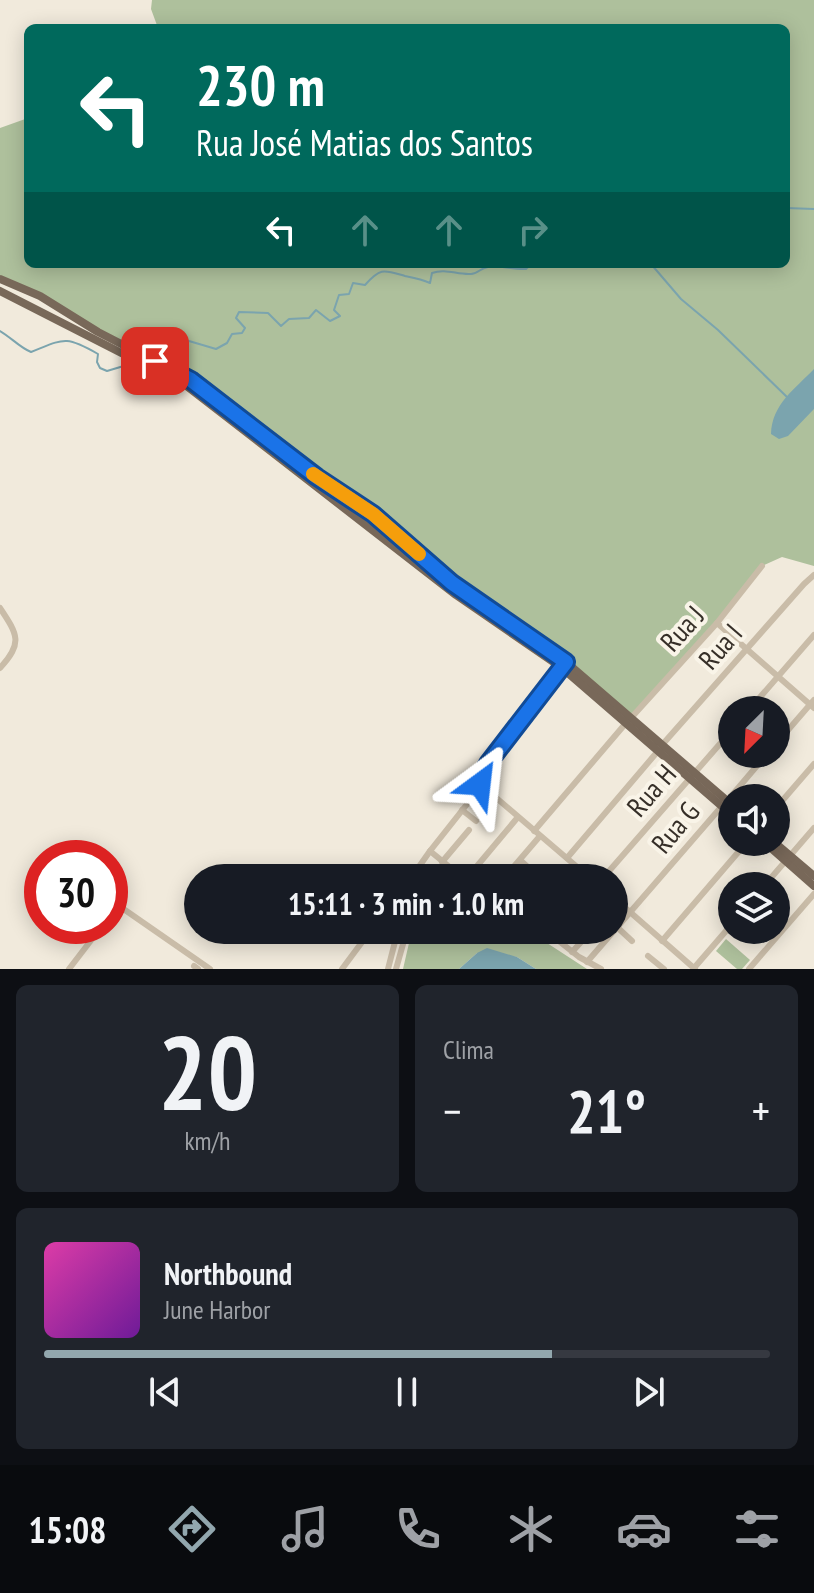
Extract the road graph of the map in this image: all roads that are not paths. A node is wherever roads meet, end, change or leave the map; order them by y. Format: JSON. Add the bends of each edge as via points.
{"nodes":[{"id":1,"x":0,"y":279,"type":"edge"},
{"id":2,"x":0,"y":291,"type":"edge"},
{"id":3,"x":32,"y":292,"type":"junction"},
{"id":4,"x":47,"y":300,"type":"junction"},
{"id":5,"x":27,"y":305,"type":"junction"},
{"id":6,"x":39,"y":311,"type":"junction"},
{"id":7,"x":373,"y":514,"type":"junction"},
{"id":8,"x":365,"y":525,"type":"junction"},
{"id":9,"x":389,"y":527,"type":"junction"},
{"id":10,"x":381,"y":537,"type":"junction"},
{"id":11,"x":762,"y":566,"type":"dead end"},
{"id":12,"x":813,"y":576,"type":"edge"},
{"id":13,"x":0,"y":608,"type":"edge"},
{"id":14,"x":717,"y":623,"type":"junction"},
{"id":15,"x":814,"y":635,"type":"edge"},
{"id":16,"x":746,"y":649,"type":"junction"},
{"id":17,"x":564,"y":665,"type":"junction"},
{"id":18,"x":0,"y":668,"type":"edge"},
{"id":19,"x":778,"y":676,"type":"junction"},
{"id":20,"x":761,"y":696,"type":"edge"},
{"id":21,"x":813,"y":705,"type":"edge"},
{"id":22,"x":629,"y":720,"type":"junction"},
{"id":23,"x":790,"y":729,"type":"edge"},
{"id":24,"x":718,"y":746,"type":"edge"},
{"id":25,"x":660,"y":748,"type":"junction"},
{"id":26,"x":814,"y":764,"type":"edge"},
{"id":27,"x":756,"y":768,"type":"edge"},
{"id":28,"x":692,"y":776,"type":"junction"},
{"id":29,"x":480,"y":784,"type":"junction"},
{"id":30,"x":743,"y":784,"type":"edge"},
{"id":31,"x":790,"y":792,"type":"edge"},
{"id":32,"x":718,"y":797,"type":"edge"},
{"id":33,"x":462,"y":810,"type":"junction"},
{"id":34,"x":718,"y":814,"type":"edge"},
{"id":35,"x":518,"y":817,"type":"junction"},
{"id":36,"x":476,"y":821,"type":"dead end"},
{"id":37,"x":814,"y":828,"type":"edge"},
{"id":38,"x":469,"y":830,"type":"dead end"},
{"id":39,"x":534,"y":831,"type":"junction"},
{"id":40,"x":540,"y":836,"type":"junction"},
{"id":41,"x":430,"y":851,"type":"junction"},
{"id":42,"x":735,"y":856,"type":"edge"},
{"id":43,"x":785,"y":856,"type":"edge"},
{"id":44,"x":567,"y":858,"type":"junction"},
{"id":45,"x":788,"y":858,"type":"junction"},
{"id":46,"x":520,"y":860,"type":"junction"},
{"id":47,"x":442,"y":862,"type":"junction"},
{"id":48,"x":421,"y":864,"type":"edge"},
{"id":49,"x":445,"y":864,"type":"edge"},
{"id":50,"x":477,"y":864,"type":"edge"},
{"id":51,"x":516,"y":864,"type":"edge"},
{"id":52,"x":524,"y":864,"type":"edge"},
{"id":53,"x":574,"y":864,"type":"edge"},
{"id":54,"x":615,"y":864,"type":"edge"},
{"id":55,"x":776,"y":872,"type":"edge"},
{"id":56,"x":814,"y":876,"type":"edge"},
{"id":57,"x":814,"y":886,"type":"edge"},
{"id":58,"x":814,"y":894,"type":"edge"},
{"id":59,"x":628,"y":910,"type":"edge"},
{"id":60,"x":128,"y":912,"type":"edge"},
{"id":61,"x":631,"y":913,"type":"junction"},
{"id":62,"x":628,"y":916,"type":"edge"},
{"id":63,"x":628,"y":937,"type":"edge"},
{"id":64,"x":718,"y":940,"type":"edge"},
{"id":65,"x":632,"y":941,"type":"dead end"},
{"id":66,"x":662,"y":941,"type":"junction"},
{"id":67,"x":88,"y":944,"type":"edge"},
{"id":68,"x":361,"y":944,"type":"edge"},
{"id":69,"x":394,"y":944,"type":"edge"},
{"id":70,"x":403,"y":944,"type":"edge"},
{"id":71,"x":563,"y":944,"type":"edge"},
{"id":72,"x":579,"y":944,"type":"edge"},
{"id":73,"x":603,"y":944,"type":"edge"},
{"id":74,"x":572,"y":952,"type":"junction"},
{"id":75,"x":648,"y":956,"type":"dead end"},
{"id":76,"x":686,"y":961,"type":"junction"},
{"id":77,"x":587,"y":962,"type":"junction"},
{"id":78,"x":200,"y":967,"type":"edge"},
{"id":79,"x":694,"y":968,"type":"edge"},
{"id":80,"x":69,"y":969,"type":"edge"},
{"id":81,"x":342,"y":969,"type":"edge"},
{"id":82,"x":388,"y":969,"type":"edge"},
{"id":83,"x":396,"y":969,"type":"edge"},
{"id":84,"x":601,"y":969,"type":"edge"},
{"id":85,"x":664,"y":969,"type":"edge"},
{"id":86,"x":679,"y":969,"type":"edge"},
{"id":87,"x":749,"y":969,"type":"edge"}],
"edges":[{"from":1,"to":3,"type":"main road"},
{"from":2,"to":5,"type":"main road"},
{"from":3,"to":4,"type":"main road"},
{"from":3,"to":5,"type":"main road"},
{"from":4,"to":6,"type":"main road"},
{"from":4,"to":7,"type":"main road","via":[[191,380]]},
{"from":5,"to":6,"type":"main road"},
{"from":6,"to":8,"type":"main road","via":[[188,387]]},
{"from":7,"to":8,"type":"main road"},
{"from":7,"to":9,"type":"main road"},
{"from":8,"to":10,"type":"main road"},
{"from":9,"to":10,"type":"main road","via":[[383,527]]},
{"from":9,"to":17,"type":"main road","via":[[452,583]]},
{"from":10,"to":17,"type":"main road","via":[[456,595]]},
{"from":11,"to":14,"type":"street","name":"Rua J"},
{"from":12,"to":16,"type":"street","name":"Rua I"},
{"from":13,"to":18,"type":"street","via":[[16,643]]},
{"from":14,"to":16,"type":"street"},
{"from":14,"to":22,"type":"street","name":"Rua J"},
{"from":15,"to":19,"type":"street"},
{"from":16,"to":19,"type":"street"},
{"from":16,"to":25,"type":"street","name":"Rua I"},
{"from":17,"to":22,"type":"main road"},
{"from":17,"to":29,"type":"street","via":[[489,762]]},
{"from":19,"to":20,"type":"street"},
{"from":19,"to":21,"type":"street"},
{"from":21,"to":23,"type":"street"},
{"from":22,"to":25,"type":"main road"},
{"from":22,"to":39,"type":"street","name":"Rua J"},
{"from":24,"to":28,"type":"street","name":"Rua H"},
{"from":25,"to":28,"type":"main road"},
{"from":25,"to":44,"type":"street","name":"Rua I"},
{"from":26,"to":31,"type":"street"},
{"from":27,"to":30,"type":"street","name":"Rua G"},
{"from":28,"to":32,"type":"main road"},
{"from":28,"to":54,"type":"street","name":"Rua H"},
{"from":29,"to":33,"type":"street"},
{"from":29,"to":35,"type":"street"},
{"from":33,"to":36,"type":"street"},
{"from":33,"to":41,"type":"street"},
{"from":34,"to":61,"type":"street","name":"Rua G"},
{"from":35,"to":39,"type":"street"},
{"from":35,"to":50,"type":"street"},
{"from":37,"to":45,"type":"street"},
{"from":38,"to":47,"type":"street"},
{"from":39,"to":40,"type":"street"},
{"from":40,"to":44,"type":"street"},
{"from":40,"to":46,"type":"street"},
{"from":41,"to":47,"type":"street"},
{"from":41,"to":48,"type":"street"},
{"from":42,"to":66,"type":"street"},
{"from":43,"to":45,"type":"main road"},
{"from":44,"to":53,"type":"street"},
{"from":45,"to":55,"type":"street"},
{"from":45,"to":56,"type":"main road"},
{"from":45,"to":57,"type":"main road"},
{"from":46,"to":51,"type":"street"},
{"from":46,"to":52,"type":"street"},
{"from":47,"to":49,"type":"street"},
{"from":58,"to":87,"type":"street"},
{"from":59,"to":61,"type":"street"},
{"from":60,"to":78,"type":"street"},
{"from":61,"to":62,"type":"street","name":"Rua G"},
{"from":61,"to":66,"type":"street"},
{"from":63,"to":65,"type":"street"},
{"from":64,"to":79,"type":"street"},
{"from":66,"to":76,"type":"street"},
{"from":67,"to":80,"type":"street"},
{"from":68,"to":81,"type":"street"},
{"from":69,"to":82,"type":"street"},
{"from":70,"to":83,"type":"street"},
{"from":71,"to":74,"type":"street"},
{"from":72,"to":74,"type":"street"},
{"from":73,"to":77,"type":"street","name":"Rua G"},
{"from":74,"to":77,"type":"street"},
{"from":75,"to":85,"type":"street"},
{"from":76,"to":79,"type":"street"},
{"from":76,"to":86,"type":"street"},
{"from":77,"to":84,"type":"street"}]}
